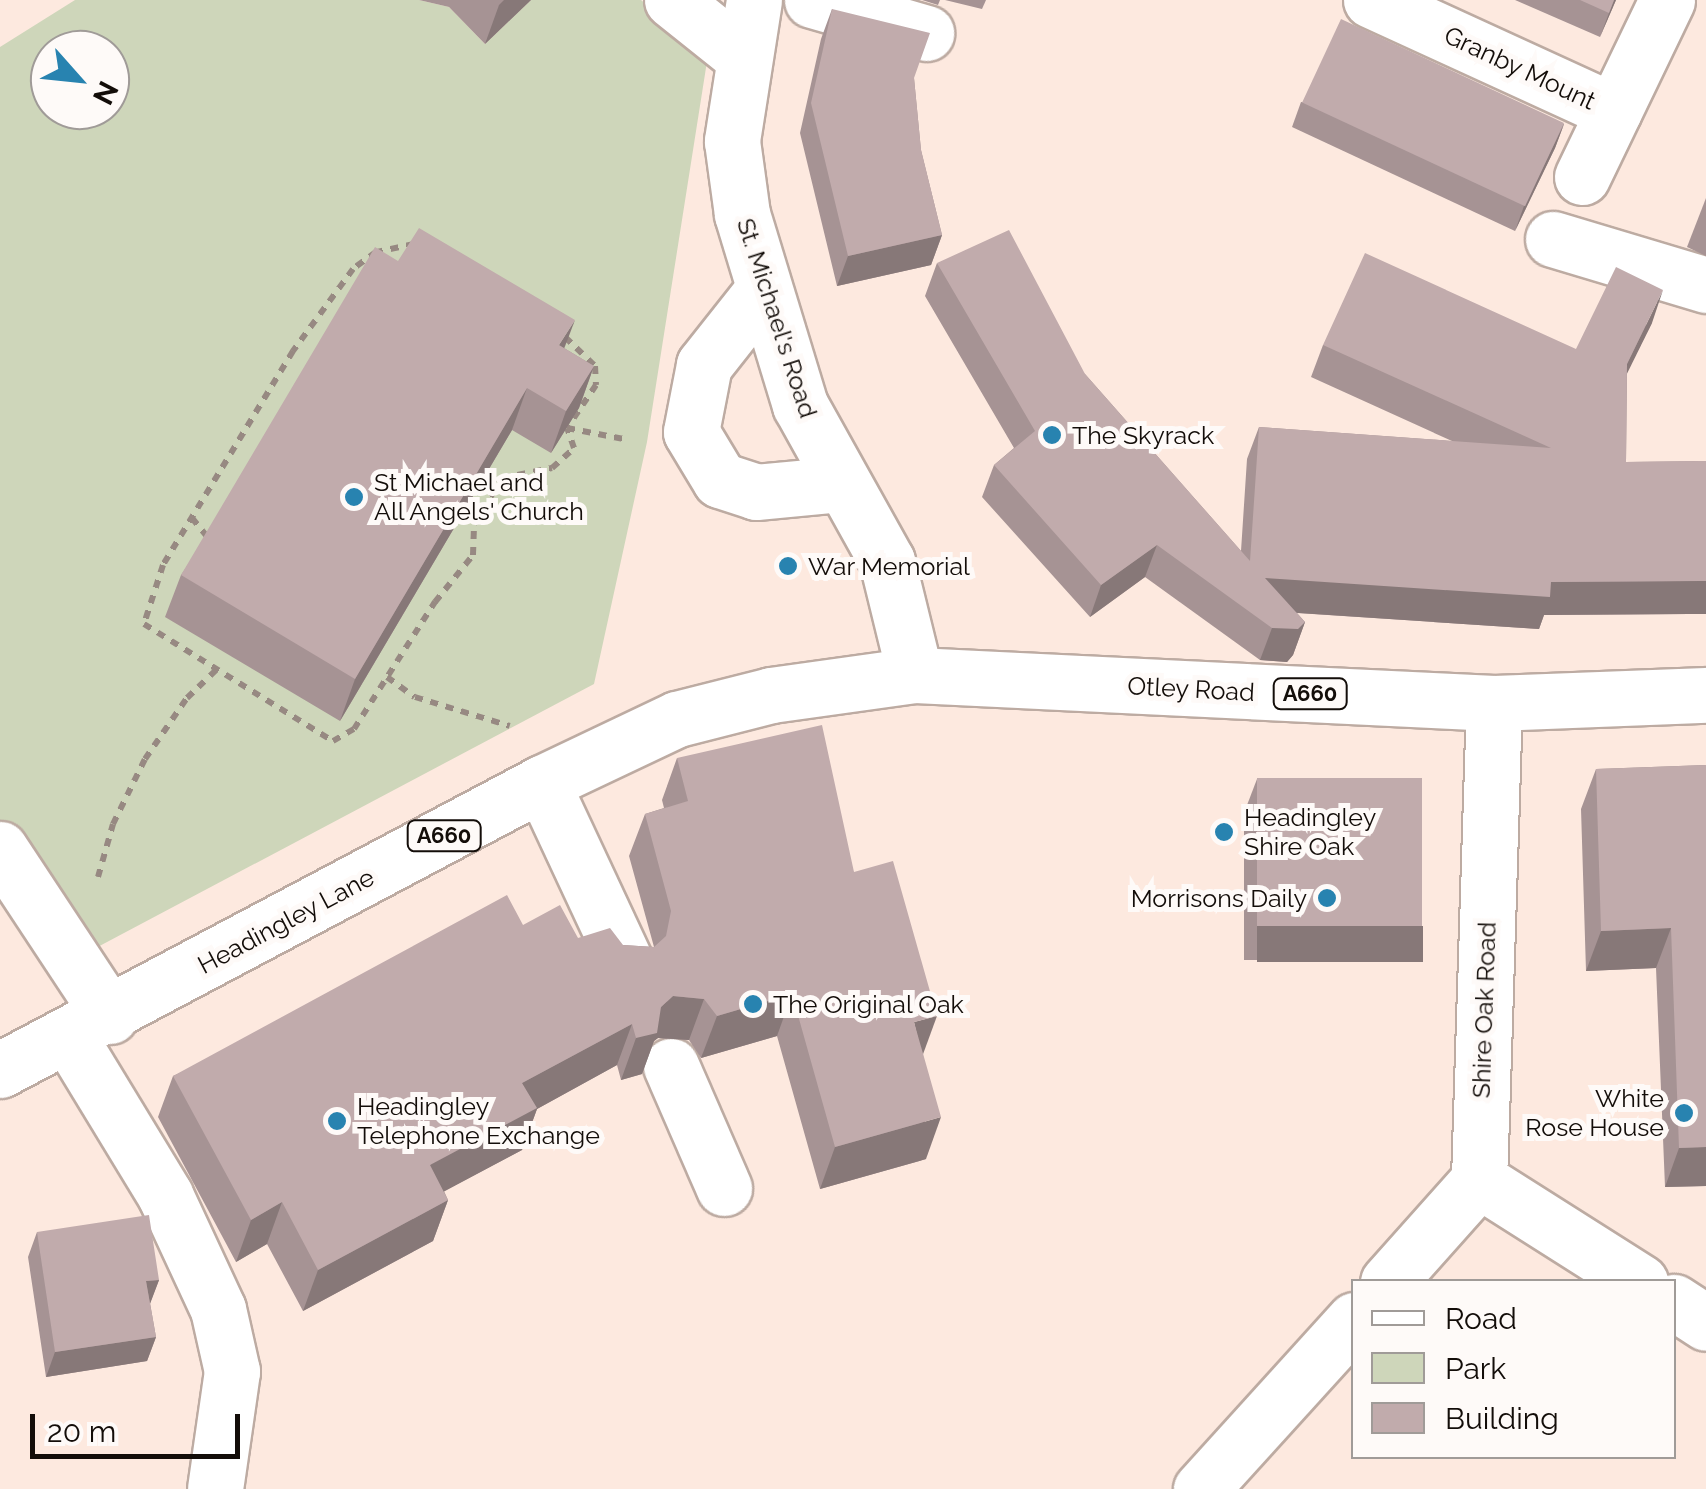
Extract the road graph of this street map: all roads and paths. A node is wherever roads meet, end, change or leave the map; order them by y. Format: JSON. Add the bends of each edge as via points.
{"nodes":[{"id":1,"x":672,"y":0,"type":"edge"},
{"id":2,"x":754,"y":0,"type":"edge"},
{"id":3,"x":812,"y":0,"type":"edge"},
{"id":4,"x":1371,"y":0,"type":"edge"},
{"id":5,"x":1667,"y":0,"type":"edge"},
{"id":6,"x":926,"y":33,"type":"edge"},
{"id":7,"x":741,"y":54,"type":"junction"},
{"id":8,"x":1614,"y":111,"type":"junction"},
{"id":9,"x":430,"y":251,"type":"edge"},
{"id":10,"x":1706,"y":285,"type":"edge"},
{"id":11,"x":764,"y":289,"type":"junction"},
{"id":12,"x":552,"y":325,"type":"edge"},
{"id":13,"x":566,"y":428,"type":"junction"},
{"id":14,"x":691,"y":432,"type":"junction"},
{"id":15,"x":840,"y":484,"type":"junction"},
{"id":16,"x":192,"y":518,"type":"junction"},
{"id":17,"x":210,"y":540,"type":"edge"},
{"id":18,"x":217,"y":669,"type":"junction"},
{"id":19,"x":915,"y":676,"type":"junction"},
{"id":20,"x":387,"y":677,"type":"junction"},
{"id":21,"x":1706,"y":695,"type":"edge"},
{"id":22,"x":1494,"y":703,"type":"junction"},
{"id":23,"x":542,"y":783,"type":"junction"},
{"id":24,"x":0,"y":849,"type":"edge"},
{"id":25,"x":58,"y":934,"type":"junction"},
{"id":26,"x":626,"y":961,"type":"edge"},
{"id":27,"x":90,"y":1026,"type":"junction"},
{"id":28,"x":671,"y":1066,"type":"dead end"},
{"id":29,"x":0,"y":1070,"type":"edge"},
{"id":30,"x":1479,"y":1180,"type":"junction"},
{"id":31,"x":724,"y":1188,"type":"dead end"},
{"id":32,"x":1391,"y":1279,"type":"edge"},
{"id":33,"x":1635,"y":1279,"type":"edge"},
{"id":34,"x":1676,"y":1303,"type":"edge"},
{"id":35,"x":1351,"y":1323,"type":"edge"},
{"id":36,"x":1706,"y":1323,"type":"edge"},
{"id":37,"x":215,"y":1489,"type":"edge"},
{"id":38,"x":1201,"y":1489,"type":"edge"}],
"edges":[{"from":1,"to":7,"type":"main road"},
{"from":2,"to":7,"type":"main road","name":"St. Michael's Road"},
{"from":3,"to":6,"type":"main road"},
{"from":4,"to":8,"type":"main road","name":"Granby Mount"},
{"from":5,"to":8,"type":"main road"},
{"from":7,"to":11,"type":"main road","name":"St. Michael's Road","via":[[732,141],[742,214]]},
{"from":8,"to":10,"type":"main road","via":[[1560,222]]},
{"from":9,"to":16,"type":"path","via":[[412,244],[376,252],[353,269],[266,391]]},
{"from":11,"to":14,"type":"main road","via":[[704,365]]},
{"from":11,"to":15,"type":"main road","name":"St. Michael's Road","via":[[800,405]]},
{"from":12,"to":13,"type":"path","via":[[596,366],[596,385]]},
{"from":13,"to":14,"type":"path","via":[[647,442]]},
{"from":13,"to":20,"type":"path","via":[[574,448],[552,468],[502,478],[474,524],[473,555]]},
{"from":14,"to":15,"type":"main road","via":[[720,480],[756,492]]},
{"from":15,"to":19,"type":"main road","name":"St. Michael's Road","via":[[887,561]]},
{"from":16,"to":17,"type":"path"},
{"from":16,"to":18,"type":"path","via":[[156,579],[144,624]]},
{"from":18,"to":20,"type":"path","via":[[334,741],[354,729]]},
{"from":18,"to":25,"type":"path","via":[[187,698],[145,759],[114,824],[91,902]]},
{"from":19,"to":22,"type":"main road","name":"Otley Road","number":"A660"},
{"from":19,"to":23,"type":"main road","name":"Headingley Lane","number":"A660","via":[[772,695],[677,719]]},
{"from":20,"to":23,"type":"path","via":[[441,708],[516,727]]},
{"from":21,"to":22,"type":"main road","name":"Otley Road","number":"A660"},
{"from":22,"to":30,"type":"main road","name":"Shire Oak Road"},
{"from":23,"to":26,"type":"main road"},
{"from":23,"to":27,"type":"main road","name":"Headingley Lane","number":"A660"},
{"from":24,"to":25,"type":"main road"},
{"from":25,"to":27,"type":"main road"},
{"from":27,"to":29,"type":"main road","name":"Headingley Lane","number":"A660"},
{"from":27,"to":37,"type":"main road","via":[[218,1309],[232,1371]]},
{"from":28,"to":31,"type":"main road"},
{"from":30,"to":32,"type":"main road"},
{"from":30,"to":33,"type":"main road"},
{"from":34,"to":36,"type":"main road"},
{"from":35,"to":38,"type":"main road"}]}
